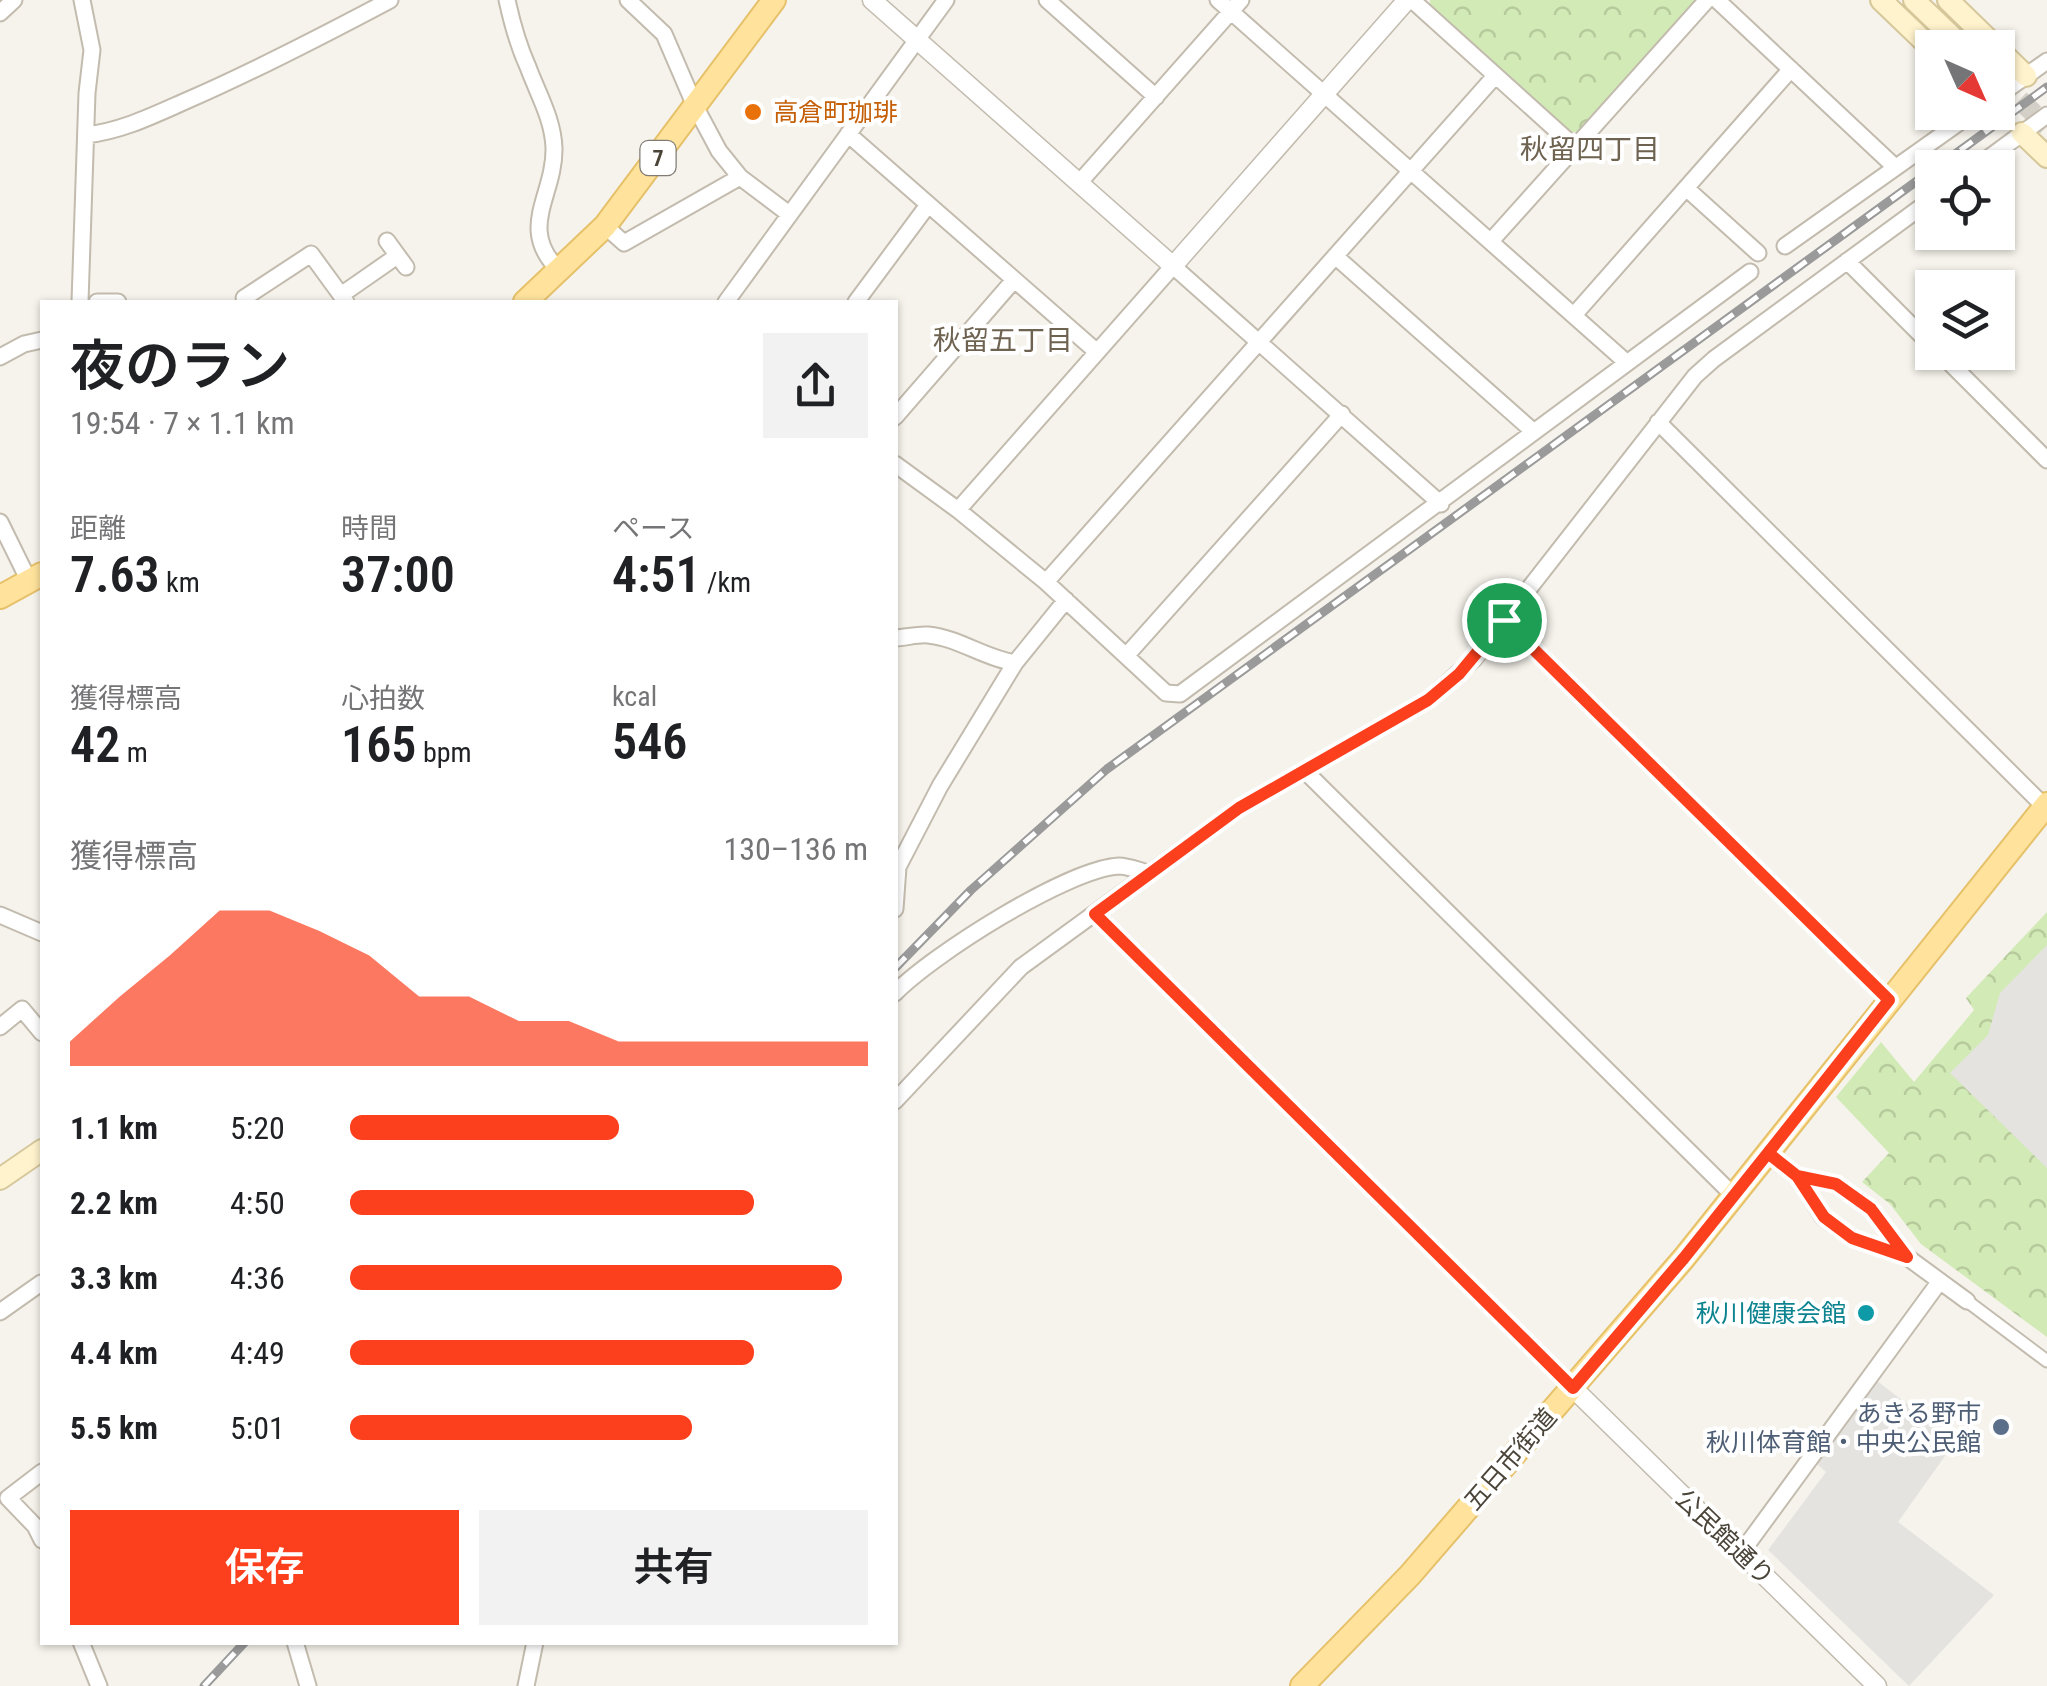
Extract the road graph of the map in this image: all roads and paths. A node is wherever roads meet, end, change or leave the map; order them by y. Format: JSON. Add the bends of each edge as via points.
{"nodes":[{"id":1,"x":14,"y":0,"type":"edge"},
{"id":2,"x":82,"y":0,"type":"edge"},
{"id":3,"x":390,"y":0,"type":"edge"},
{"id":4,"x":508,"y":0,"type":"edge"},
{"id":5,"x":628,"y":0,"type":"edge"},
{"id":6,"x":774,"y":0,"type":"edge"},
{"id":7,"x":872,"y":0,"type":"edge"},
{"id":8,"x":946,"y":0,"type":"edge"},
{"id":9,"x":1046,"y":0,"type":"edge"},
{"id":10,"x":1218,"y":0,"type":"edge"},
{"id":11,"x":1409,"y":0,"type":"edge"},
{"id":12,"x":1707,"y":0,"type":"edge"},
{"id":13,"x":1717,"y":0,"type":"edge"},
{"id":14,"x":1881,"y":0,"type":"edge"},
{"id":15,"x":1914,"y":0,"type":"edge"},
{"id":16,"x":1948,"y":0,"type":"edge"},
{"id":17,"x":1236,"y":6,"type":"edge"},
{"id":18,"x":0,"y":14,"type":"edge"},
{"id":19,"x":1945,"y":30,"type":"edge"},
{"id":20,"x":1915,"y":33,"type":"edge"},
{"id":21,"x":917,"y":40,"type":"junction"},
{"id":22,"x":2047,"y":61,"type":"edge"},
{"id":23,"x":1791,"y":69,"type":"junction"},
{"id":24,"x":1495,"y":76,"type":"junction"},
{"id":25,"x":2026,"y":76,"type":"junction"},
{"id":26,"x":2015,"y":84,"type":"edge"},
{"id":27,"x":1324,"y":94,"type":"junction"},
{"id":28,"x":1156,"y":97,"type":"junction"},
{"id":29,"x":695,"y":106,"type":"junction"},
{"id":30,"x":2047,"y":115,"type":"edge"},
{"id":31,"x":1948,"y":130,"type":"edge"},
{"id":32,"x":2022,"y":133,"type":"junction"},
{"id":33,"x":848,"y":134,"type":"junction"},
{"id":34,"x":86,"y":136,"type":"junction"},
{"id":35,"x":1576,"y":147,"type":"junction"},
{"id":36,"x":1999,"y":150,"type":"edge"},
{"id":37,"x":2047,"y":157,"type":"edge"},
{"id":38,"x":1895,"y":167,"type":"junction"},
{"id":39,"x":1411,"y":171,"type":"junction"},
{"id":40,"x":740,"y":177,"type":"junction"},
{"id":41,"x":1079,"y":183,"type":"junction"},
{"id":42,"x":1686,"y":188,"type":"junction"},
{"id":43,"x":928,"y":205,"type":"junction"},
{"id":44,"x":1915,"y":211,"type":"edge"},
{"id":45,"x":790,"y":214,"type":"junction"},
{"id":46,"x":605,"y":226,"type":"junction"},
{"id":47,"x":386,"y":240,"type":"dead end"},
{"id":48,"x":1491,"y":242,"type":"junction"},
{"id":49,"x":1785,"y":246,"type":"dead end"},
{"id":50,"x":1758,"y":253,"type":"dead end"},
{"id":51,"x":1335,"y":256,"type":"junction"},
{"id":52,"x":1847,"y":261,"type":"junction"},
{"id":53,"x":1173,"y":266,"type":"junction"},
{"id":54,"x":560,"y":271,"type":"junction"},
{"id":55,"x":1750,"y":272,"type":"dead end"},
{"id":56,"x":1014,"y":280,"type":"junction"},
{"id":57,"x":343,"y":299,"type":"edge"},
{"id":58,"x":80,"y":300,"type":"edge"},
{"id":59,"x":246,"y":300,"type":"edge"},
{"id":60,"x":527,"y":300,"type":"edge"},
{"id":61,"x":727,"y":300,"type":"edge"},
{"id":62,"x":857,"y":300,"type":"edge"},
{"id":63,"x":1574,"y":315,"type":"junction"},
{"id":64,"x":1915,"y":329,"type":"edge"},
{"id":65,"x":40,"y":340,"type":"edge"},
{"id":66,"x":1259,"y":342,"type":"junction"},
{"id":67,"x":1096,"y":352,"type":"junction"},
{"id":68,"x":0,"y":357,"type":"edge"},
{"id":69,"x":1626,"y":362,"type":"junction"},
{"id":70,"x":1957,"y":370,"type":"edge"},
{"id":71,"x":898,"y":414,"type":"edge"},
{"id":72,"x":1342,"y":414,"type":"junction"},
{"id":73,"x":1658,"y":422,"type":"junction"},
{"id":74,"x":1534,"y":432,"type":"junction"},
{"id":75,"x":2047,"y":460,"type":"edge"},
{"id":76,"x":898,"y":466,"type":"edge"},
{"id":77,"x":1441,"y":504,"type":"junction"},
{"id":78,"x":958,"y":510,"type":"junction"},
{"id":79,"x":0,"y":522,"type":"edge"},
{"id":80,"x":36,"y":578,"type":"edge"},
{"id":81,"x":1046,"y":582,"type":"junction"},
{"id":82,"x":0,"y":597,"type":"edge"},
{"id":83,"x":1066,"y":600,"type":"junction"},
{"id":84,"x":1504,"y":620,"type":"junction"},
{"id":85,"x":898,"y":640,"type":"edge"},
{"id":86,"x":1126,"y":656,"type":"junction"},
{"id":87,"x":1014,"y":663,"type":"junction"},
{"id":88,"x":1304,"y":770,"type":"junction"},
{"id":89,"x":2046,"y":805,"type":"edge"},
{"id":90,"x":898,"y":866,"type":"edge"},
{"id":91,"x":1149,"y":874,"type":"junction"},
{"id":92,"x":1095,"y":914,"type":"junction"},
{"id":93,"x":0,"y":916,"type":"edge"},
{"id":94,"x":40,"y":931,"type":"edge"},
{"id":95,"x":898,"y":990,"type":"edge"},
{"id":96,"x":1889,"y":1000,"type":"junction"},
{"id":97,"x":0,"y":1026,"type":"edge"},
{"id":98,"x":40,"y":1031,"type":"edge"},
{"id":99,"x":898,"y":1098,"type":"edge"},
{"id":100,"x":40,"y":1151,"type":"edge"},
{"id":101,"x":1768,"y":1153,"type":"junction"},
{"id":102,"x":1797,"y":1176,"type":"junction"},
{"id":103,"x":0,"y":1179,"type":"edge"},
{"id":104,"x":1836,"y":1184,"type":"junction"},
{"id":105,"x":1734,"y":1196,"type":"junction"},
{"id":106,"x":1816,"y":1206,"type":"junction"},
{"id":107,"x":1871,"y":1209,"type":"junction"},
{"id":108,"x":1852,"y":1238,"type":"junction"},
{"id":109,"x":1907,"y":1257,"type":"junction"},
{"id":110,"x":1940,"y":1281,"type":"junction"},
{"id":111,"x":40,"y":1284,"type":"edge"},
{"id":112,"x":1966,"y":1301,"type":"joint"},
{"id":113,"x":0,"y":1312,"type":"edge"},
{"id":114,"x":2047,"y":1360,"type":"edge"},
{"id":115,"x":1573,"y":1388,"type":"junction"},
{"id":116,"x":40,"y":1473,"type":"edge"},
{"id":117,"x":3,"y":1499,"type":"edge"},
{"id":118,"x":40,"y":1536,"type":"edge"},
{"id":119,"x":1741,"y":1553,"type":"junction"},
{"id":120,"x":82,"y":1645,"type":"edge"},
{"id":121,"x":297,"y":1645,"type":"edge"},
{"id":122,"x":534,"y":1645,"type":"edge"},
{"id":123,"x":99,"y":1686,"type":"edge"},
{"id":124,"x":308,"y":1686,"type":"edge"},
{"id":125,"x":526,"y":1686,"type":"edge"},
{"id":126,"x":1302,"y":1686,"type":"edge"},
{"id":127,"x":1876,"y":1686,"type":"edge"}],
"edges":[{"from":1,"to":18,"type":"street"},
{"from":2,"to":34,"type":"street","via":[[92,50]]},
{"from":3,"to":34,"type":"street","via":[[215,88],[131,125]]},
{"from":4,"to":54,"type":"street","via":[[513,30],[554,130],[538,223],[546,258]]},
{"from":5,"to":29,"type":"street","via":[[664,34]]},
{"from":6,"to":29,"type":"main road","number":"7"},
{"from":7,"to":21,"type":"street"},
{"from":8,"to":21,"type":"street"},
{"from":9,"to":28,"type":"street"},
{"from":10,"to":17,"type":"street"},
{"from":11,"to":24,"type":"street"},
{"from":11,"to":27,"type":"street"},
{"from":12,"to":35,"type":"street"},
{"from":13,"to":23,"type":"street"},
{"from":14,"to":20,"type":"main road"},
{"from":15,"to":19,"type":"main road"},
{"from":16,"to":25,"type":"main road"},
{"from":17,"to":27,"type":"street"},
{"from":17,"to":28,"type":"street"},
{"from":21,"to":33,"type":"street"},
{"from":21,"to":41,"type":"street"},
{"from":22,"to":25,"type":"street"},
{"from":23,"to":38,"type":"street"},
{"from":23,"to":42,"type":"street"},
{"from":24,"to":35,"type":"street"},
{"from":24,"to":39,"type":"street"},
{"from":25,"to":26,"type":"street"},
{"from":27,"to":39,"type":"street"},
{"from":27,"to":53,"type":"street"},
{"from":28,"to":41,"type":"street"},
{"from":29,"to":40,"type":"street"},
{"from":29,"to":46,"type":"main road","number":"7"},
{"from":30,"to":32,"type":"street"},
{"from":31,"to":38,"type":"street"},
{"from":32,"to":36,"type":"street"},
{"from":32,"to":37,"type":"main road"},
{"from":33,"to":43,"type":"street"},
{"from":33,"to":45,"type":"street"},
{"from":34,"to":58,"type":"street"},
{"from":35,"to":48,"type":"street"},
{"from":38,"to":49,"type":"street"},
{"from":39,"to":48,"type":"street"},
{"from":39,"to":51,"type":"street"},
{"from":40,"to":45,"type":"street"},
{"from":40,"to":46,"type":"street","via":[[624,243]]},
{"from":41,"to":53,"type":"street"},
{"from":42,"to":50,"type":"street"},
{"from":42,"to":63,"type":"street"},
{"from":43,"to":56,"type":"street"},
{"from":43,"to":62,"type":"street"},
{"from":44,"to":52,"type":"street"},
{"from":45,"to":61,"type":"street"},
{"from":46,"to":54,"type":"main road","number":"7"},
{"from":47,"to":57,"type":"street","via":[[402,262]]},
{"from":48,"to":63,"type":"street"},
{"from":51,"to":66,"type":"street"},
{"from":51,"to":74,"type":"street"},
{"from":52,"to":64,"type":"street"},
{"from":52,"to":73,"type":"street","via":[[1714,359]]},
{"from":53,"to":66,"type":"street"},
{"from":53,"to":67,"type":"street"},
{"from":54,"to":60,"type":"main road","number":"7"},
{"from":55,"to":69,"type":"street"},
{"from":56,"to":67,"type":"street"},
{"from":56,"to":71,"type":"street"},
{"from":57,"to":59,"type":"street","via":[[311,254]]},
{"from":63,"to":69,"type":"street"},
{"from":65,"to":68,"type":"street"},
{"from":66,"to":72,"type":"street"},
{"from":66,"to":81,"type":"street"},
{"from":67,"to":78,"type":"street"},
{"from":69,"to":74,"type":"street"},
{"from":70,"to":75,"type":"street"},
{"from":72,"to":77,"type":"street"},
{"from":72,"to":86,"type":"street"},
{"from":73,"to":84,"type":"street"},
{"from":73,"to":89,"type":"street"},
{"from":74,"to":77,"type":"street"},
{"from":76,"to":78,"type":"street"},
{"from":77,"to":86,"type":"street","via":[[1180,694],[1166,693]]},
{"from":78,"to":81,"type":"street"},
{"from":79,"to":80,"type":"street"},
{"from":80,"to":82,"type":"main road"},
{"from":81,"to":83,"type":"street"},
{"from":83,"to":86,"type":"street"},
{"from":83,"to":87,"type":"street"},
{"from":84,"to":88,"type":"street","via":[[1445,688]]},
{"from":84,"to":96,"type":"street"},
{"from":85,"to":87,"type":"street","via":[[923,634]]},
{"from":87,"to":90,"type":"street"},
{"from":88,"to":91,"type":"street"},
{"from":88,"to":105,"type":"street"},
{"from":89,"to":96,"type":"main road","name":"五日市街道"},
{"from":91,"to":92,"type":"street"},
{"from":91,"to":95,"type":"street","via":[[1121,866],[1070,880],[1002,916]]},
{"from":92,"to":99,"type":"street","via":[[1021,967]]},
{"from":92,"to":115,"type":"street"},
{"from":93,"to":94,"type":"street"},
{"from":96,"to":101,"type":"main road","name":"五日市街道"},
{"from":97,"to":98,"type":"street","via":[[22,1009]]},
{"from":100,"to":103,"type":"main road"},
{"from":101,"to":102,"type":"street"},
{"from":101,"to":105,"type":"main road","name":"五日市街道"},
{"from":102,"to":104,"type":"street"},
{"from":102,"to":106,"type":"street"},
{"from":104,"to":106,"type":"street","via":[[1823,1187]]},
{"from":104,"to":107,"type":"street"},
{"from":105,"to":115,"type":"main road","name":"五日市街道"},
{"from":106,"to":108,"type":"street"},
{"from":107,"to":108,"type":"street","via":[[1876,1225],[1869,1235]]},
{"from":107,"to":109,"type":"street"},
{"from":108,"to":109,"type":"street"},
{"from":109,"to":110,"type":"street"},
{"from":110,"to":112,"type":"street"},
{"from":110,"to":119,"type":"street"},
{"from":111,"to":113,"type":"street"},
{"from":112,"to":114,"type":"street"},
{"from":115,"to":119,"type":"street","name":"公民館通り"},
{"from":115,"to":126,"type":"main road","name":"五日市街道","via":[[1410,1575]]},
{"from":116,"to":117,"type":"street"},
{"from":117,"to":118,"type":"street"},
{"from":119,"to":127,"type":"street","name":"公民館通り"},
{"from":120,"to":123,"type":"street"},
{"from":121,"to":124,"type":"street"},
{"from":122,"to":125,"type":"street"}]}
